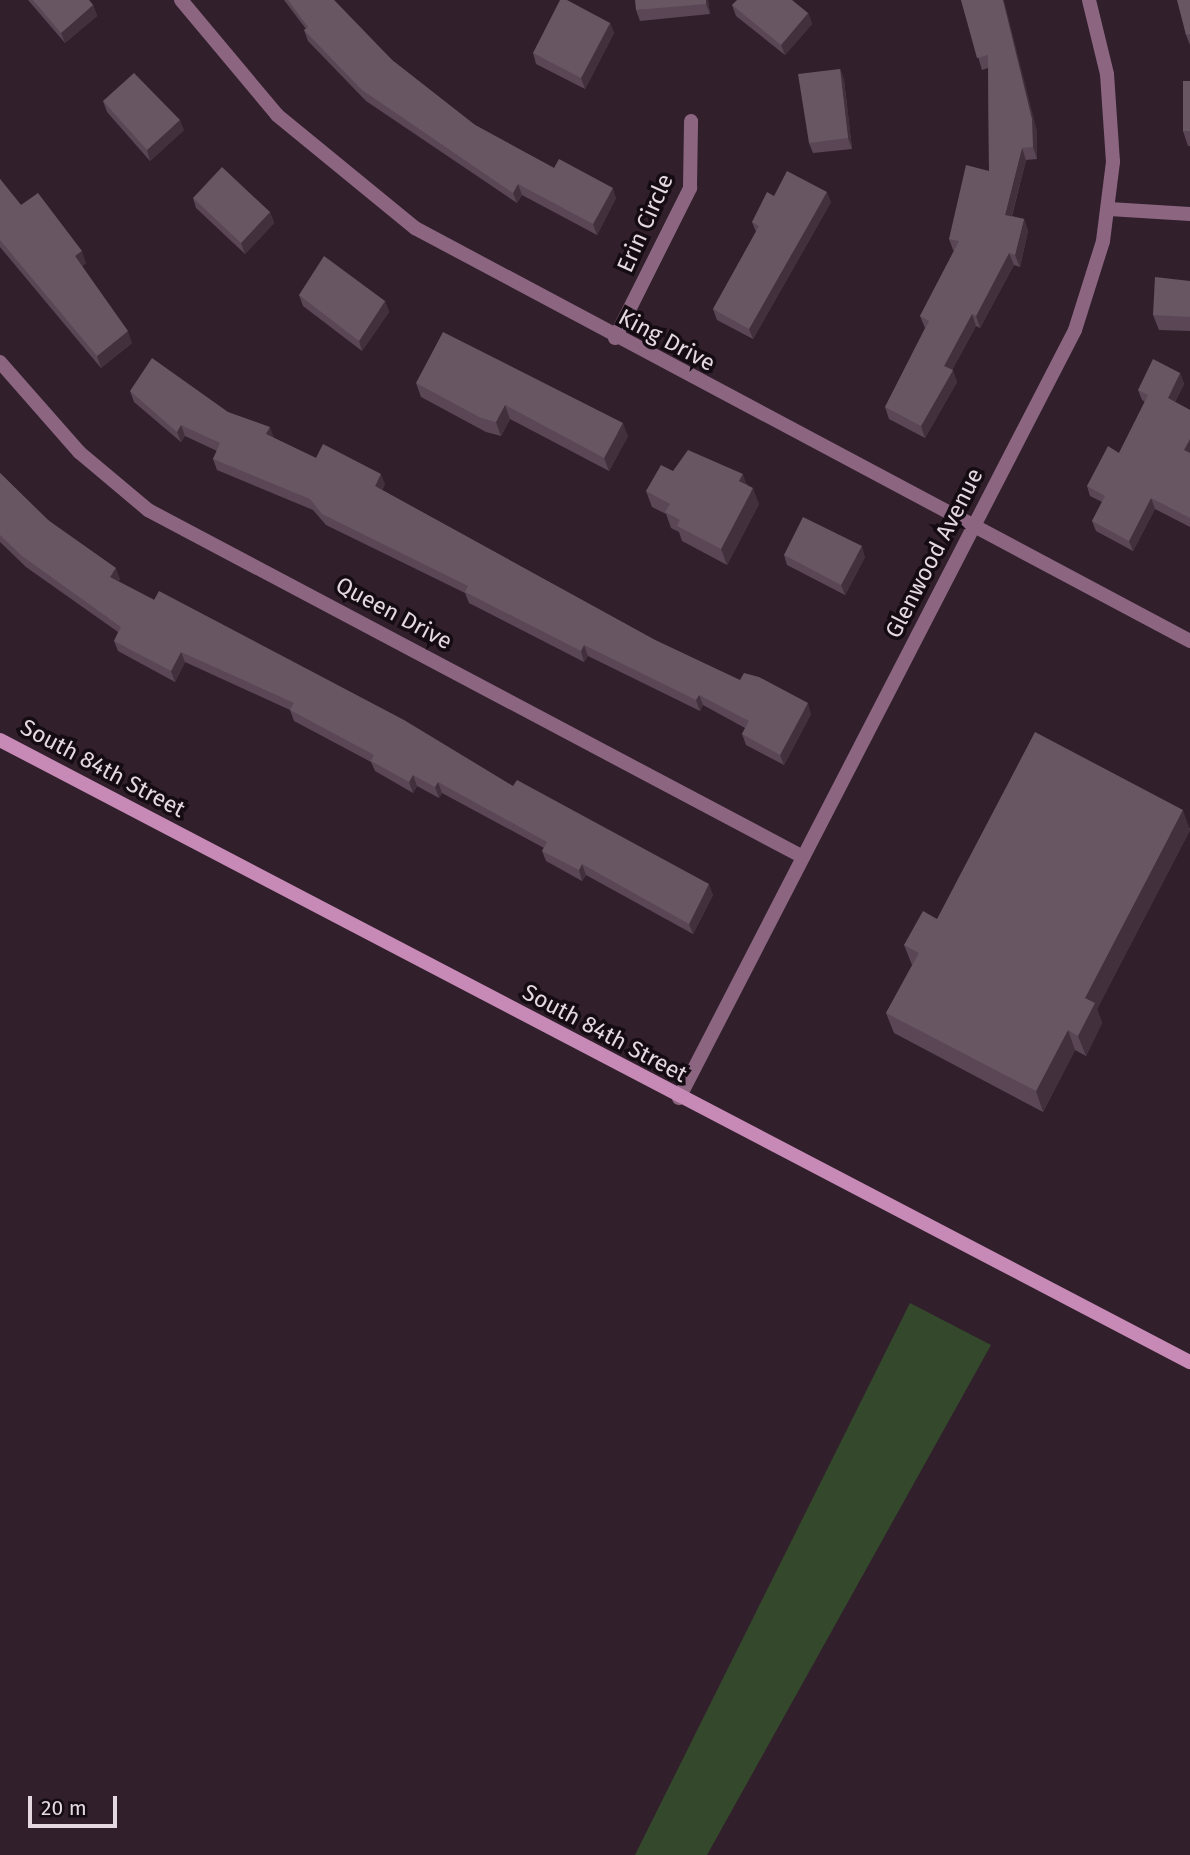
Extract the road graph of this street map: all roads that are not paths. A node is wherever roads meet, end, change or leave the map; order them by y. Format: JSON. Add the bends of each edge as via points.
{"nodes":[{"id":1,"x":181,"y":0,"type":"edge"},
{"id":2,"x":1089,"y":0,"type":"edge"},
{"id":3,"x":691,"y":121,"type":"dead end"},
{"id":4,"x":1109,"y":209,"type":"junction"},
{"id":5,"x":1190,"y":214,"type":"edge"},
{"id":6,"x":615,"y":338,"type":"junction"},
{"id":7,"x":0,"y":362,"type":"edge"},
{"id":8,"x":973,"y":528,"type":"junction"},
{"id":9,"x":1190,"y":640,"type":"edge"},
{"id":10,"x":0,"y":740,"type":"edge"},
{"id":11,"x":803,"y":857,"type":"junction"},
{"id":12,"x":679,"y":1098,"type":"junction"},
{"id":13,"x":1190,"y":1362,"type":"edge"}],
"edges":[{"from":1,"to":6,"type":"street","name":"King Drive","via":[[250,88],[340,173],[415,228]]},
{"from":2,"to":4,"type":"street","name":"Glenwood Avenue","via":[[1113,112]]},
{"from":3,"to":6,"type":"street","name":"Erin Circle","via":[[690,188]]},
{"from":4,"to":5,"type":"street"},
{"from":4,"to":8,"type":"street","name":"Glenwood Avenue","via":[[1075,330]]},
{"from":6,"to":8,"type":"street","name":"King Drive"},
{"from":7,"to":11,"type":"street","name":"Queen Drive","via":[[79,452],[148,510]]},
{"from":8,"to":9,"type":"street","name":"King Drive"},
{"from":8,"to":11,"type":"street","name":"Glenwood Avenue"},
{"from":10,"to":12,"type":"street","name":"South 84th Street"},
{"from":11,"to":12,"type":"street","name":"Glenwood Avenue"},
{"from":12,"to":13,"type":"street","name":"South 84th Street"}]}
